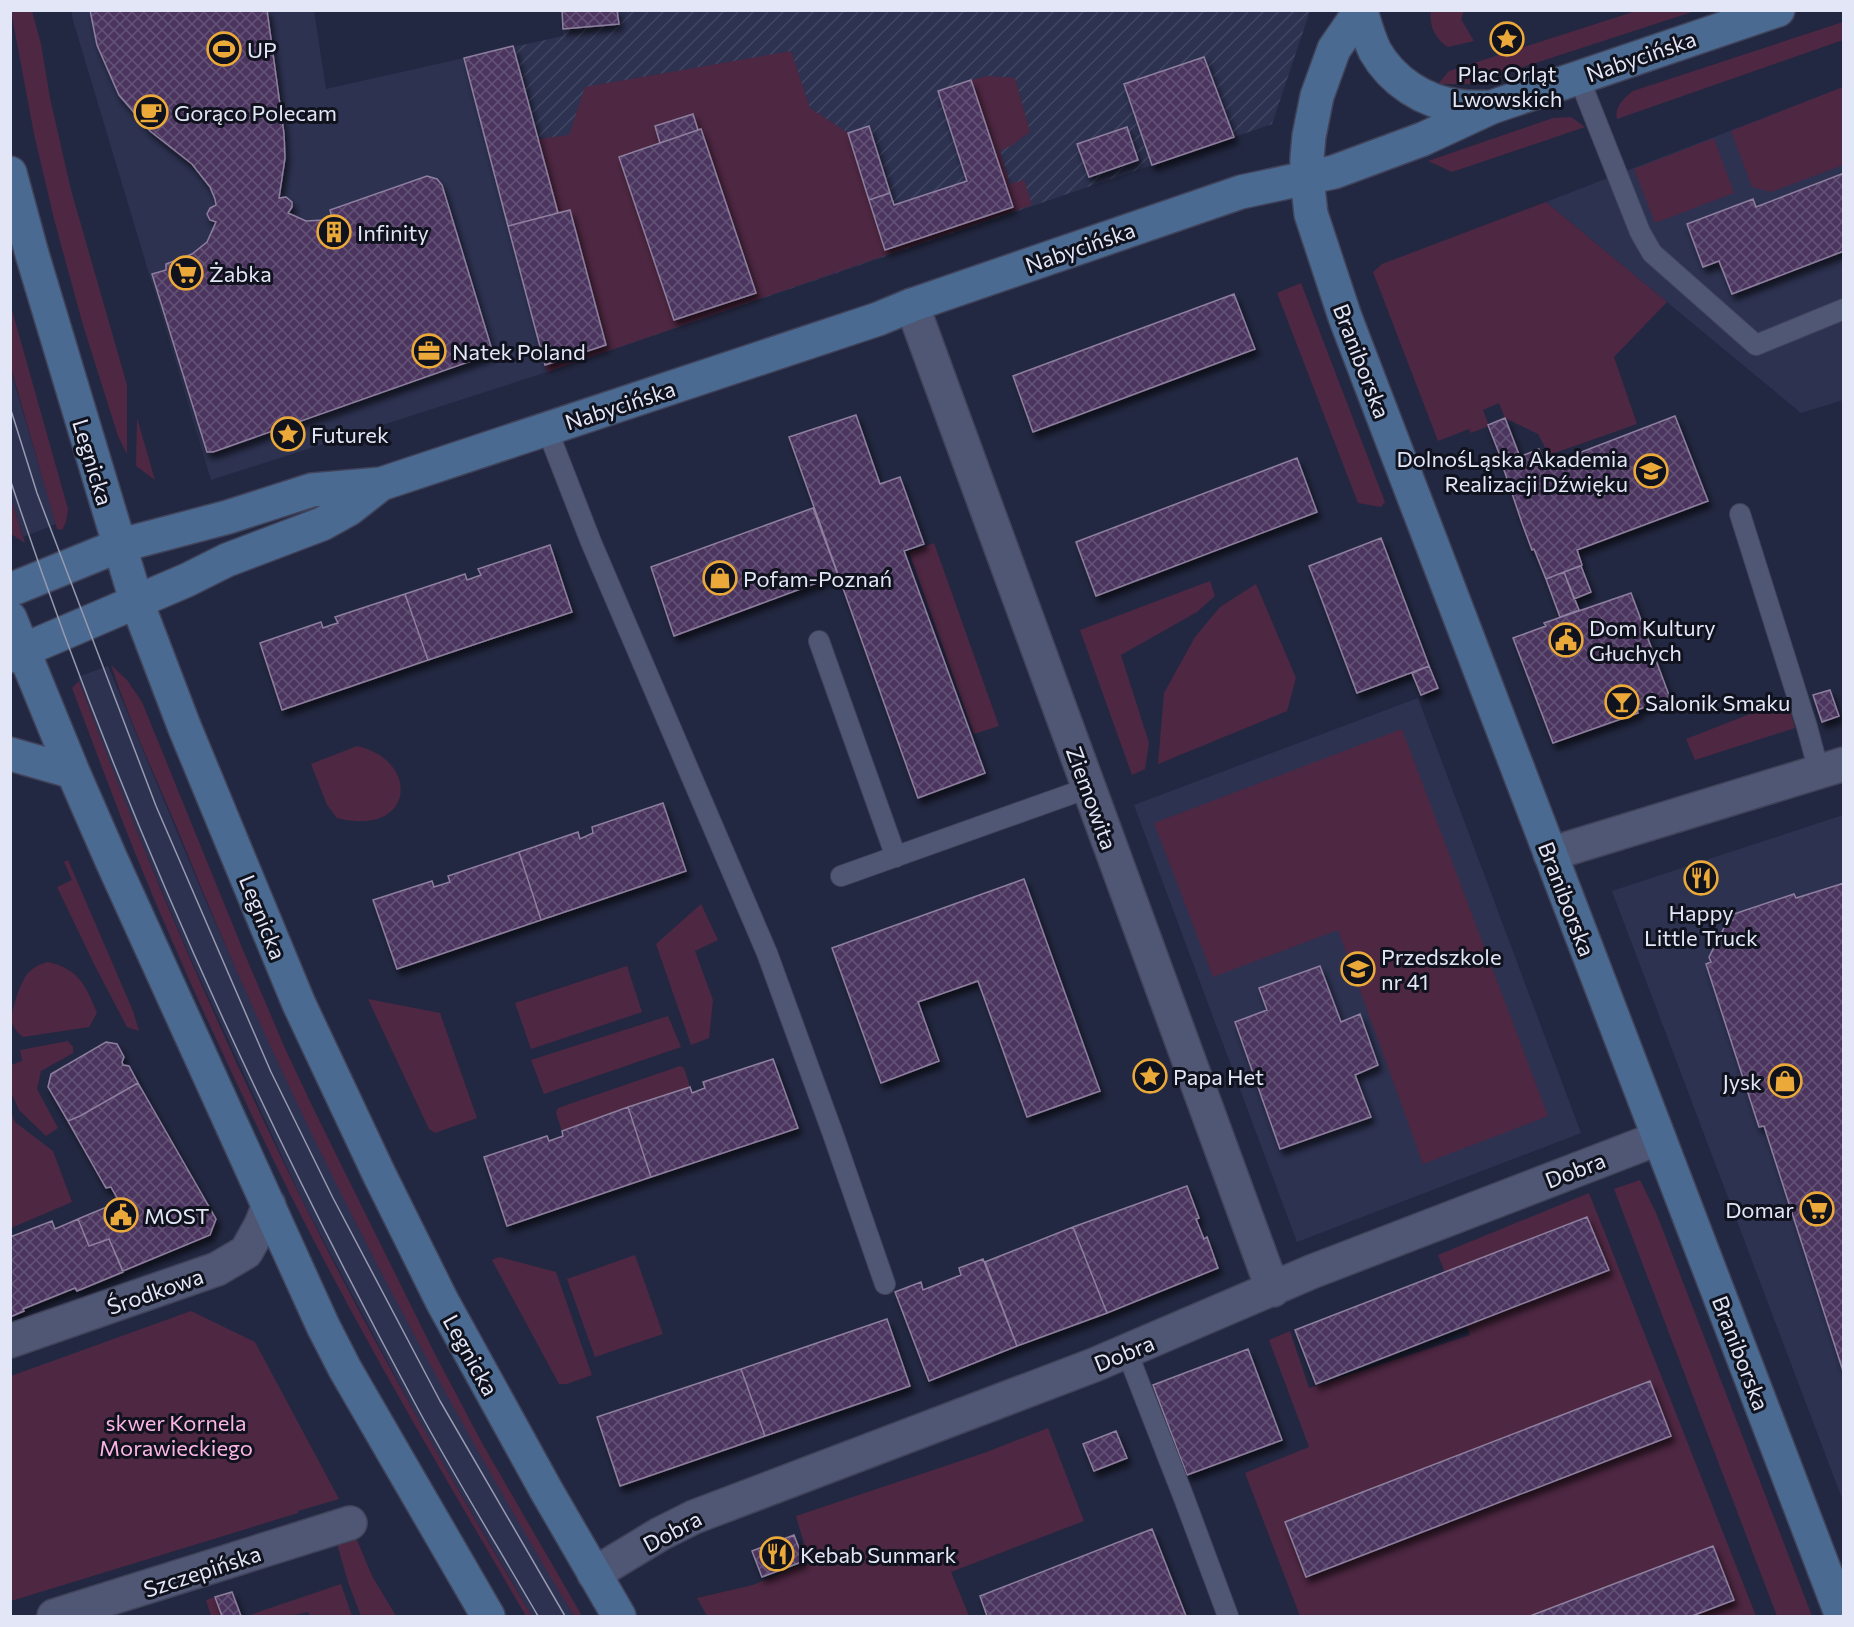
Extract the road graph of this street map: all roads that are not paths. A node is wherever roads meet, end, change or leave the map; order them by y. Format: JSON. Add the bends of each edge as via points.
{"nodes":[{"id":1,"x":1778,"y":10,"type":"edge"},
{"id":2,"x":1361,"y":11,"type":"edge"},
{"id":3,"x":1579,"y":78,"type":"junction"},
{"id":4,"x":1492,"y":107,"type":"junction"},
{"id":5,"x":10,"y":174,"type":"edge"},
{"id":6,"x":1306,"y":178,"type":"junction"},
{"id":7,"x":912,"y":305,"type":"junction"},
{"id":8,"x":1844,"y":309,"type":"edge"},
{"id":9,"x":547,"y":429,"type":"junction"},
{"id":10,"x":381,"y":484,"type":"junction"},
{"id":11,"x":1740,"y":514,"type":"dead end"},
{"id":12,"x":118,"y":546,"type":"junction"},
{"id":13,"x":10,"y":590,"type":"edge"},
{"id":14,"x":136,"y":600,"type":"junction"},
{"id":15,"x":10,"y":618,"type":"edge"},
{"id":16,"x":819,"y":641,"type":"dead end"},
{"id":17,"x":17,"y":652,"type":"edge"},
{"id":18,"x":10,"y":754,"type":"edge"},
{"id":19,"x":1831,"y":768,"type":"edge"},
{"id":20,"x":73,"y":772,"type":"junction"},
{"id":21,"x":1088,"y":788,"type":"junction"},
{"id":22,"x":1550,"y":854,"type":"junction"},
{"id":23,"x":896,"y":857,"type":"junction"},
{"id":24,"x":841,"y":876,"type":"dead end"},
{"id":25,"x":1659,"y":1138,"type":"junction"},
{"id":26,"x":269,"y":1204,"type":"junction"},
{"id":27,"x":885,"y":1284,"type":"dead end"},
{"id":28,"x":1273,"y":1290,"type":"junction"},
{"id":29,"x":10,"y":1341,"type":"edge"},
{"id":30,"x":1127,"y":1352,"type":"junction"},
{"id":31,"x":350,"y":1523,"type":"dead end"},
{"id":32,"x":594,"y":1574,"type":"junction"},
{"id":33,"x":54,"y":1617,"type":"edge"},
{"id":34,"x":488,"y":1617,"type":"edge"},
{"id":35,"x":619,"y":1617,"type":"edge"},
{"id":36,"x":1228,"y":1617,"type":"edge"},
{"id":37,"x":1842,"y":1617,"type":"edge"}],
"edges":[{"from":1,"to":3,"type":"street","name":"Nabycińska"},
{"from":2,"to":4,"type":"street","via":[[1375,50],[1387,69],[1409,87],[1431,100]]},
{"from":2,"to":6,"type":"street","via":[[1334,49],[1317,96]]},
{"from":3,"to":4,"type":"street","name":"Nabycińska"},
{"from":3,"to":8,"type":"lane","via":[[1652,253],[1756,345]]},
{"from":4,"to":6,"type":"street","name":"Nabycińska","via":[[1423,139],[1334,172]]},
{"from":5,"to":12,"type":"street","name":"Legnicka"},
{"from":6,"to":7,"type":"street","name":"Nabycińska","via":[[1241,192]]},
{"from":6,"to":22,"type":"street","name":"Braniborska","via":[[1311,214],[1330,275]]},
{"from":7,"to":9,"type":"street","name":"Nabycińska"},
{"from":7,"to":21,"type":"street","name":"Ziemowita"},
{"from":9,"to":10,"type":"street","name":"Nabycińska"},
{"from":9,"to":27,"type":"lane","via":[[591,542],[767,953]]},
{"from":10,"to":12,"type":"street","name":"Nabycińska","via":[[312,490]]},
{"from":10,"to":14,"type":"street","name":"Nabycińska","via":[[322,524]]},
{"from":11,"to":19,"type":"lane","via":[[1807,727]]},
{"from":12,"to":13,"type":"street","name":"Nabycińska"},
{"from":12,"to":14,"type":"street","name":"Legnicka"},
{"from":14,"to":17,"type":"street","name":"Nabycińska"},
{"from":14,"to":32,"type":"street","name":"Legnicka","via":[[309,1026],[442,1301]]},
{"from":15,"to":17,"type":"street"},
{"from":16,"to":23,"type":"lane"},
{"from":17,"to":20,"type":"street"},
{"from":18,"to":20,"type":"street"},
{"from":19,"to":22,"type":"street"},
{"from":20,"to":26,"type":"street"},
{"from":21,"to":23,"type":"lane"},
{"from":21,"to":28,"type":"street","name":"Ziemowita"},
{"from":22,"to":25,"type":"street","name":"Braniborska"},
{"from":23,"to":24,"type":"lane"},
{"from":25,"to":28,"type":"street","name":"Dobra"},
{"from":25,"to":37,"type":"street","name":"Braniborska"},
{"from":26,"to":29,"type":"street","name":"Środkowa","via":[[246,1252],[217,1269]]},
{"from":26,"to":34,"type":"street","via":[[345,1369]]},
{"from":28,"to":30,"type":"street","name":"Dobra"},
{"from":30,"to":32,"type":"street","name":"Dobra","via":[[694,1517]]},
{"from":30,"to":36,"type":"lane"},
{"from":31,"to":33,"type":"street","name":"Szczepińska"},
{"from":32,"to":35,"type":"street","name":"Legnicka"}]}
